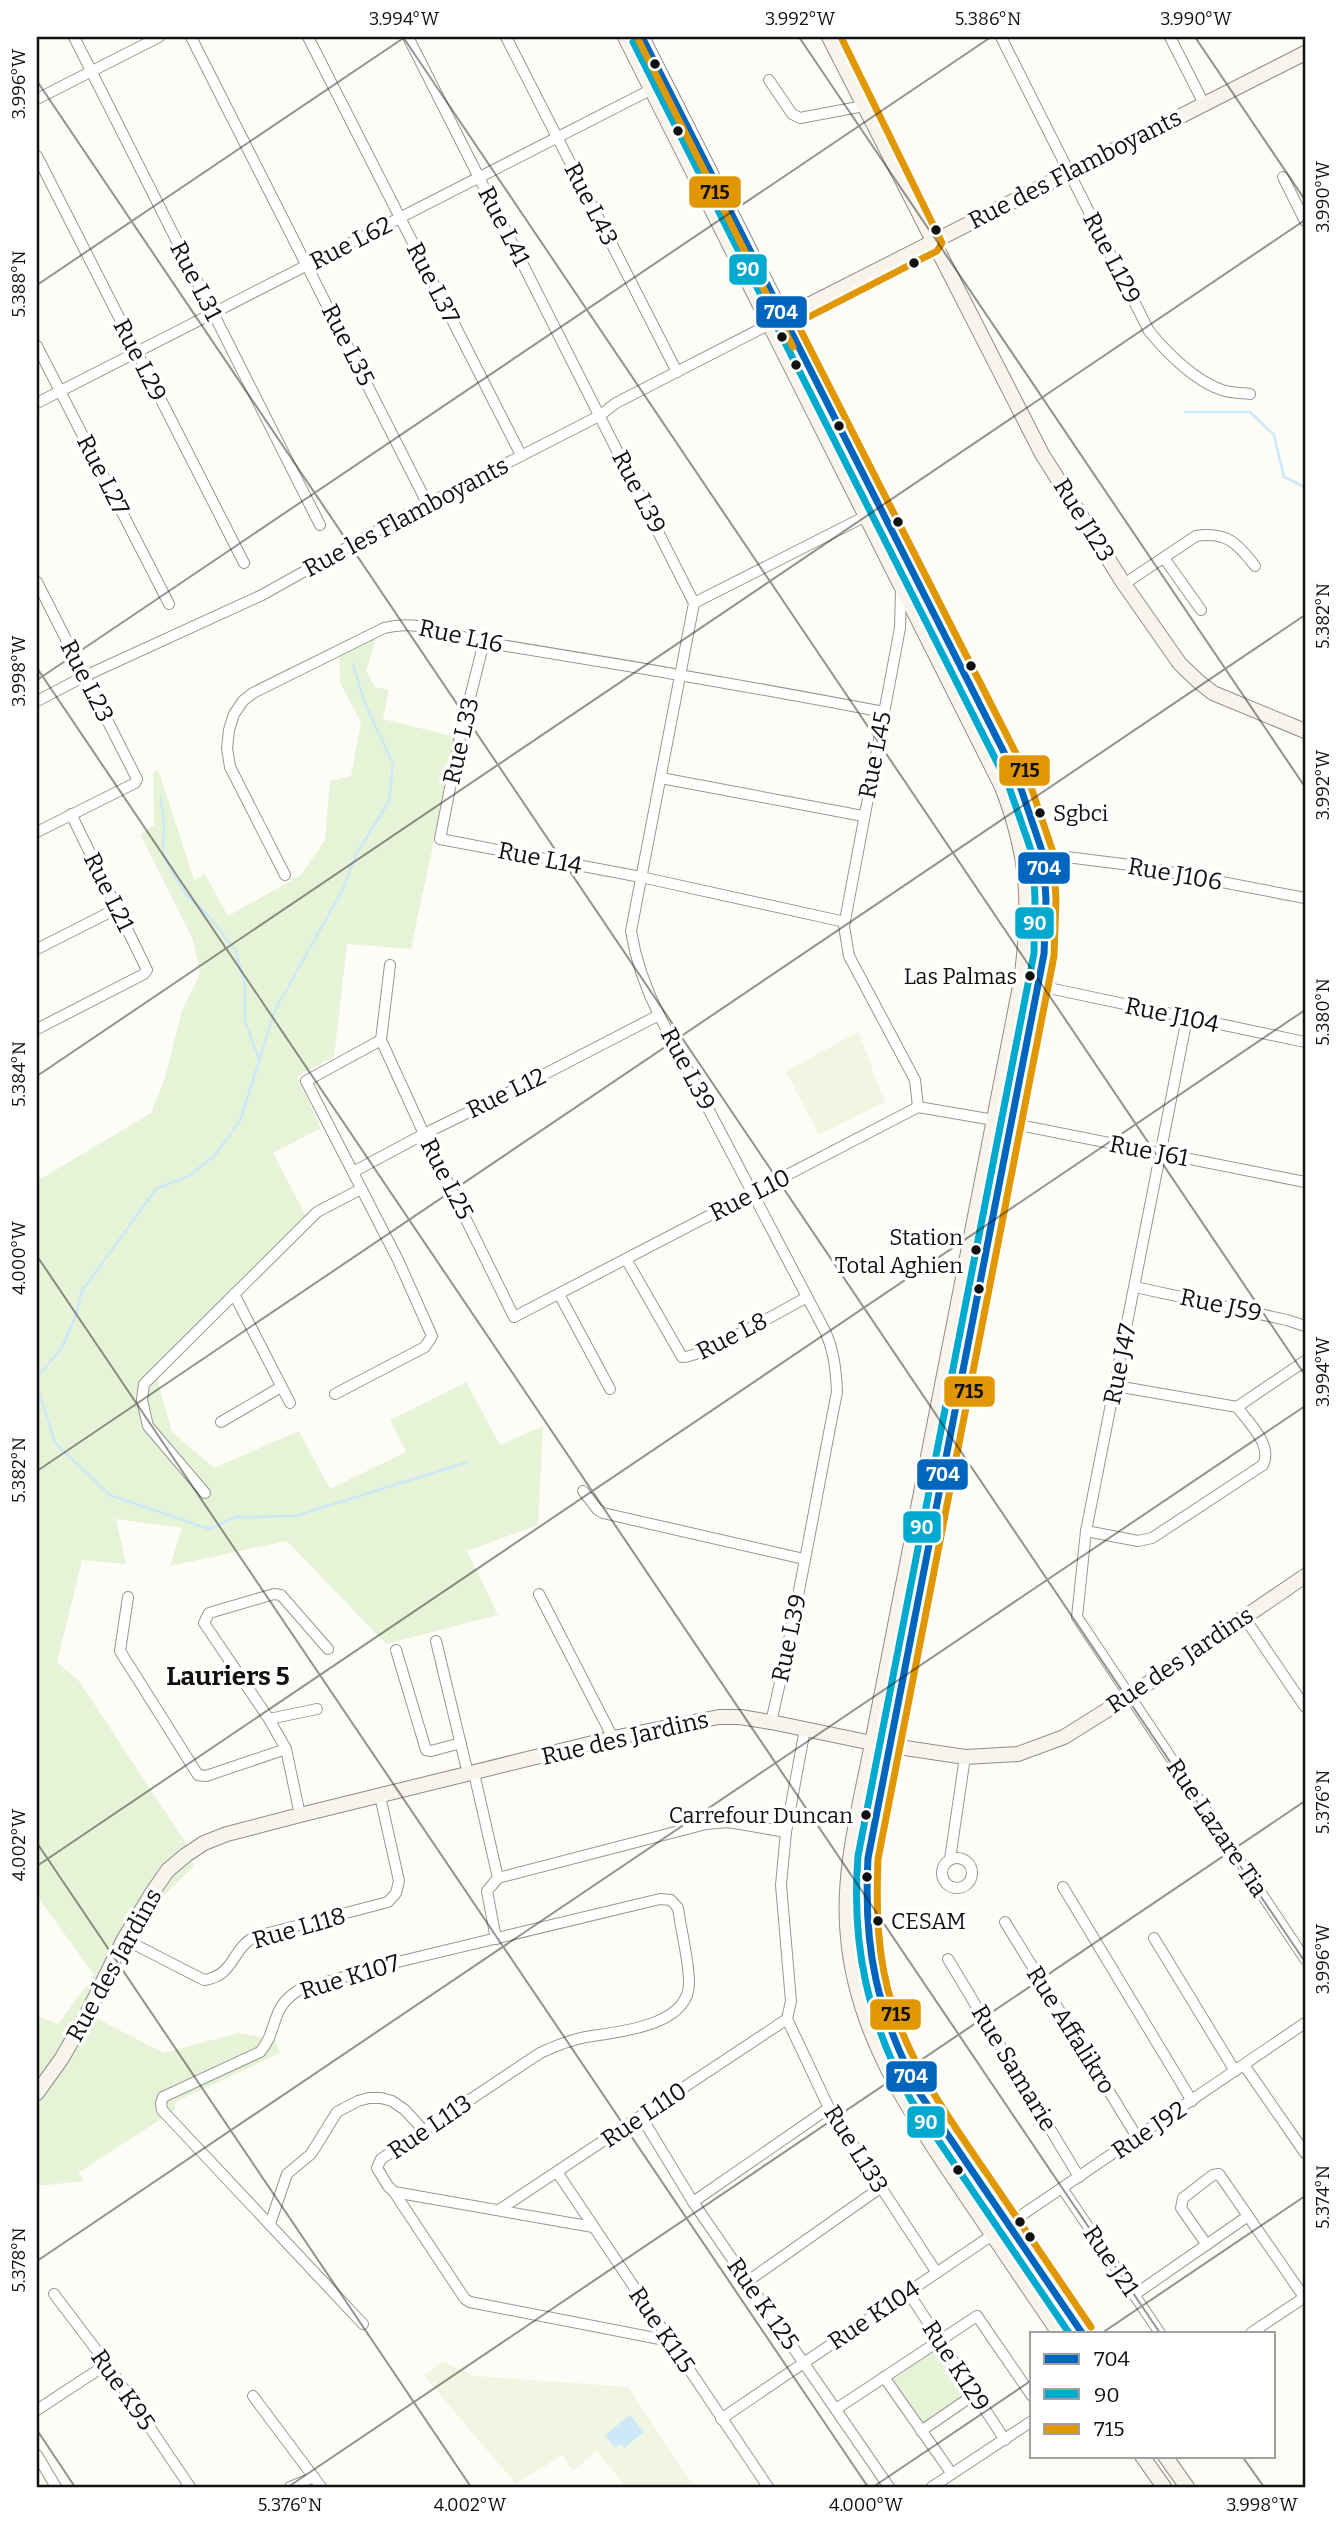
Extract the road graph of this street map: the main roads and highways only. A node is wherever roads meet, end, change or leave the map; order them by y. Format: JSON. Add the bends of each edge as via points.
{"nodes":[{"id":1,"x":625,"y":37,"type":"edge"},
{"id":2,"x":642,"y":37,"type":"edge"},
{"id":3,"x":829,"y":37,"type":"edge"},
{"id":4,"x":1305,"y":52,"type":"edge"},
{"id":5,"x":932,"y":242,"type":"junction"},
{"id":6,"x":777,"y":321,"type":"junction"},
{"id":7,"x":1305,"y":731,"type":"edge"},
{"id":8,"x":1305,"y":1576,"type":"edge"},
{"id":9,"x":872,"y":1743,"type":"junction"},
{"id":10,"x":891,"y":1746,"type":"junction"},
{"id":11,"x":37,"y":2093,"type":"edge"},
{"id":12,"x":1058,"y":2332,"type":"edge"},
{"id":13,"x":1081,"y":2332,"type":"edge"},
{"id":14,"x":1143,"y":2458,"type":"edge"},
{"id":15,"x":1166,"y":2458,"type":"edge"},
{"id":16,"x":1164,"y":2487,"type":"edge"},
{"id":17,"x":1187,"y":2487,"type":"edge"}],
"edges":[{"from":1,"to":6,"type":"main road"},
{"from":2,"to":6,"type":"main road"},
{"from":3,"to":5,"type":"main road","name":"Rue J123"},
{"from":4,"to":5,"type":"main road","name":"Rue des Flamboyants"},
{"from":5,"to":6,"type":"main road","name":"Rue des Flamboyants"},
{"from":5,"to":7,"type":"main road","name":"Rue J123","via":[[1042,454],[1180,664],[1213,693]]},
{"from":6,"to":9,"type":"main road","via":[[866,516],[1002,787],[1024,855],[1027,898],[1025,953]]},
{"from":6,"to":10,"type":"main road","via":[[1018,780],[1043,854],[1046,931],[1039,986]]},
{"from":8,"to":10,"type":"main road","name":"Rue des Jardins","via":[[1128,1697],[1048,1745],[1018,1754],[965,1758]]},
{"from":9,"to":10,"type":"main road","name":"Rue des Jardins"},
{"from":9,"to":11,"type":"main road","name":"Rue des Jardins","via":[[771,1722],[719,1717],[613,1738],[204,1843],[168,1870],[154,1890],[62,2058]]},
{"from":9,"to":12,"type":"main road","via":[[847,1894],[848,1939],[864,2013],[889,2075]]},
{"from":10,"to":13,"type":"main road","via":[[865,1894],[866,1936],[880,2008],[920,2094]]},
{"from":14,"to":16,"type":"main road"},
{"from":15,"to":17,"type":"main road"}]}
